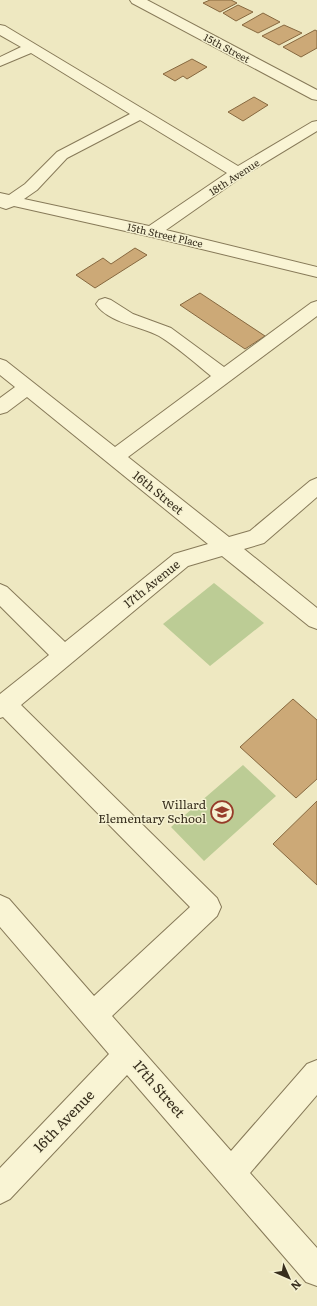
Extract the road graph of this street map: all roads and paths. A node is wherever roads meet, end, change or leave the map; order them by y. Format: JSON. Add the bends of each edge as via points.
{"nodes":[{"id":1,"x":137,"y":0,"type":"edge"},
{"id":2,"x":0,"y":29,"type":"edge"},
{"id":3,"x":31,"y":48,"type":"junction"},
{"id":4,"x":0,"y":62,"type":"edge"},
{"id":5,"x":317,"y":96,"type":"edge"},
{"id":6,"x":140,"y":114,"type":"junction"},
{"id":7,"x":317,"y":125,"type":"edge"},
{"id":8,"x":238,"y":173,"type":"junction"},
{"id":9,"x":3,"y":200,"type":"edge"},
{"id":10,"x":152,"y":232,"type":"junction"},
{"id":11,"x":317,"y":272,"type":"edge"},
{"id":12,"x":105,"y":304,"type":"dead end"},
{"id":13,"x":317,"y":307,"type":"edge"},
{"id":14,"x":0,"y":365,"type":"edge"},
{"id":15,"x":224,"y":376,"type":"junction"},
{"id":16,"x":28,"y":387,"type":"junction"},
{"id":17,"x":0,"y":407,"type":"edge"},
{"id":18,"x":114,"y":457,"type":"junction"},
{"id":19,"x":317,"y":486,"type":"edge"},
{"id":20,"x":224,"y":546,"type":"junction"},
{"id":21,"x":0,"y":593,"type":"edge"},
{"id":22,"x":317,"y":620,"type":"edge"},
{"id":23,"x":64,"y":655,"type":"junction"},
{"id":24,"x":2,"y":706,"type":"edge"},
{"id":25,"x":1,"y":911,"type":"edge"},
{"id":26,"x":93,"y":1015,"type":"junction"},
{"id":27,"x":128,"y":1054,"type":"junction"},
{"id":28,"x":317,"y":1074,"type":"edge"},
{"id":29,"x":231,"y":1173,"type":"junction"},
{"id":30,"x":0,"y":1189,"type":"edge"},
{"id":31,"x":317,"y":1271,"type":"edge"}],
"edges":[{"from":1,"to":5,"type":"street","name":"15th Street"},
{"from":2,"to":3,"type":"street"},
{"from":3,"to":4,"type":"street"},
{"from":3,"to":6,"type":"street"},
{"from":6,"to":8,"type":"street"},
{"from":6,"to":9,"type":"street","via":[[62,155],[31,187]]},
{"from":7,"to":8,"type":"street","name":"18th Avenue"},
{"from":8,"to":10,"type":"street","name":"18th Avenue"},
{"from":9,"to":10,"type":"street","name":"15th Street Place"},
{"from":10,"to":11,"type":"street","name":"15th Street Place"},
{"from":12,"to":15,"type":"street","via":[[127,318],[165,332]]},
{"from":13,"to":15,"type":"street"},
{"from":14,"to":16,"type":"street","name":"16th Street"},
{"from":15,"to":18,"type":"street"},
{"from":16,"to":17,"type":"street"},
{"from":16,"to":18,"type":"street","name":"16th Street"},
{"from":18,"to":20,"type":"street","name":"16th Street"},
{"from":19,"to":20,"type":"street","name":"17th Avenue","via":[[257,537]]},
{"from":20,"to":22,"type":"street","name":"16th Street"},
{"from":20,"to":23,"type":"street","name":"17th Avenue","via":[[181,560]]},
{"from":21,"to":23,"type":"street"},
{"from":23,"to":24,"type":"street","name":"17th Avenue"},
{"from":24,"to":26,"type":"street","via":[[208,907]]},
{"from":25,"to":26,"type":"street","name":"17th Street"},
{"from":26,"to":27,"type":"street","name":"17th Street"},
{"from":27,"to":29,"type":"street","name":"17th Street"},
{"from":27,"to":30,"type":"street","name":"16th Avenue"},
{"from":28,"to":29,"type":"street"},
{"from":29,"to":31,"type":"street","name":"17th Street"}]}
